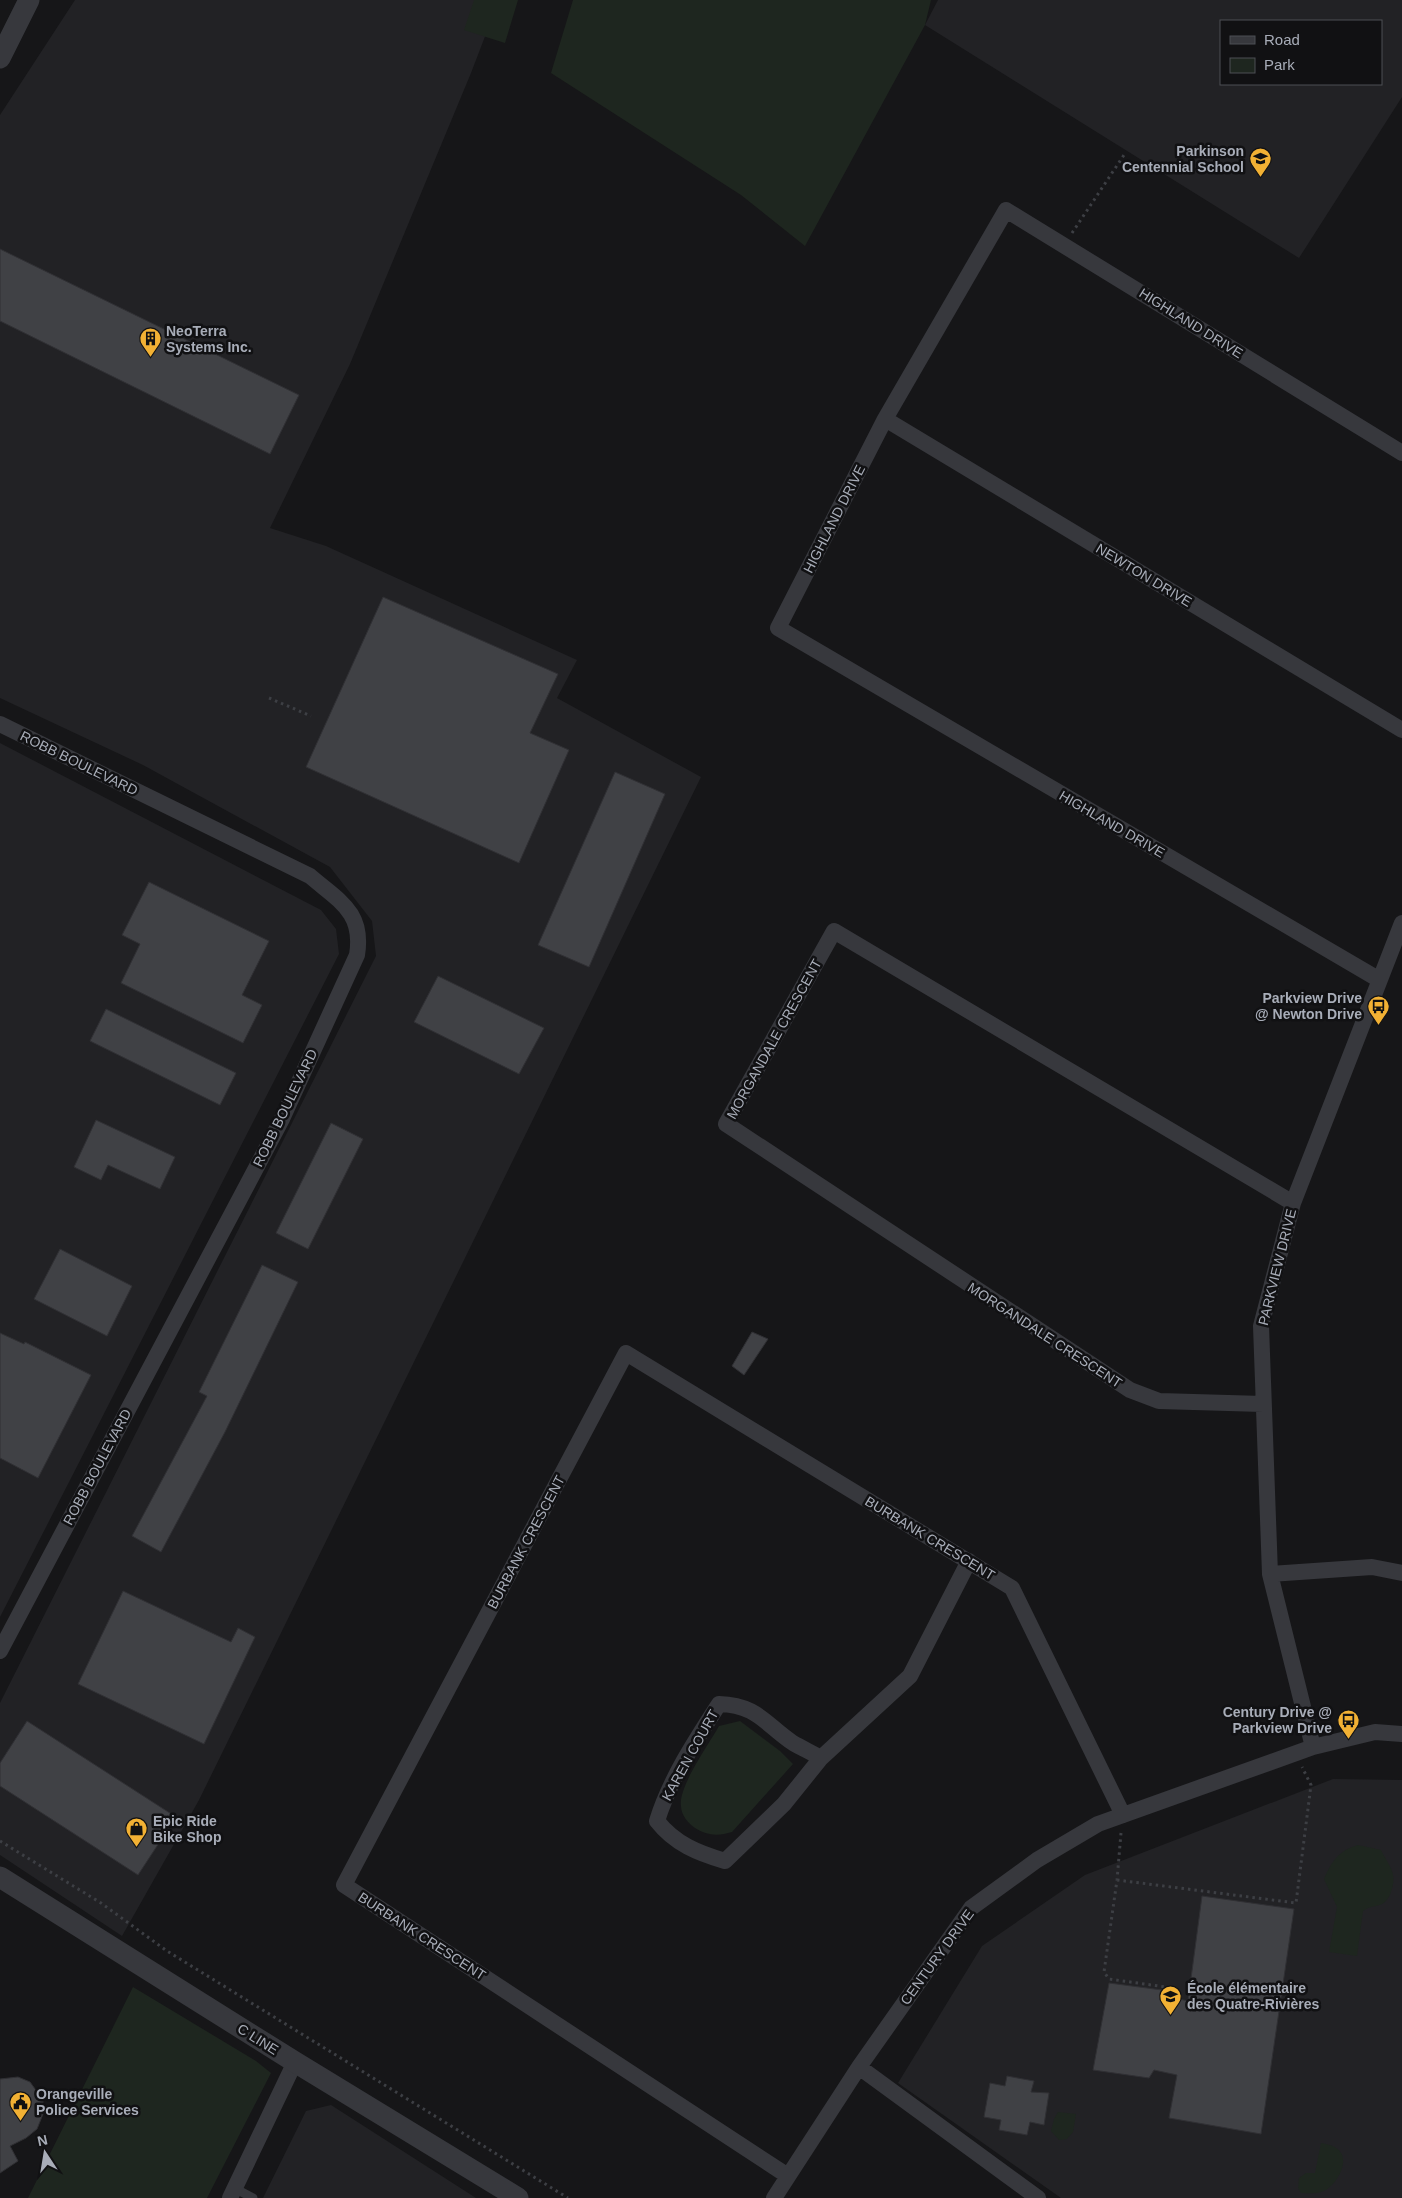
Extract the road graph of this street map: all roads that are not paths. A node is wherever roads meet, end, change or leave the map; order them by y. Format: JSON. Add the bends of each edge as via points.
{"nodes":[{"id":1,"x":29,"y":0,"type":"edge"},
{"id":2,"x":0,"y":58,"type":"edge"},
{"id":3,"x":886,"y":419,"type":"junction"},
{"id":4,"x":1402,"y":453,"type":"edge"},
{"id":5,"x":0,"y":724,"type":"edge"},
{"id":6,"x":1402,"y":730,"type":"edge"},
{"id":7,"x":1402,"y":922,"type":"edge"},
{"id":8,"x":1378,"y":979,"type":"junction"},
{"id":9,"x":1293,"y":1203,"type":"junction"},
{"id":10,"x":1263,"y":1404,"type":"junction"},
{"id":11,"x":969,"y":1561,"type":"junction"},
{"id":12,"x":1402,"y":1573,"type":"edge"},
{"id":13,"x":1270,"y":1574,"type":"junction"},
{"id":14,"x":0,"y":1652,"type":"edge"},
{"id":15,"x":1402,"y":1734,"type":"edge"},
{"id":16,"x":1313,"y":1747,"type":"junction"},
{"id":17,"x":821,"y":1758,"type":"junction"},
{"id":18,"x":1123,"y":1815,"type":"junction"},
{"id":19,"x":0,"y":1877,"type":"edge"},
{"id":20,"x":295,"y":2062,"type":"junction"},
{"id":21,"x":859,"y":2066,"type":"junction"},
{"id":22,"x":788,"y":2176,"type":"junction"},
{"id":23,"x":232,"y":2193,"type":"edge"},
{"id":24,"x":254,"y":2198,"type":"edge"},
{"id":25,"x":518,"y":2198,"type":"edge"},
{"id":26,"x":774,"y":2198,"type":"edge"},
{"id":27,"x":1038,"y":2198,"type":"edge"}],
"edges":[{"from":1,"to":2,"type":"street"},
{"from":3,"to":4,"type":"street","name":"HIGHLAND DRIVE","via":[[1006,210]]},
{"from":3,"to":6,"type":"street","name":"NEWTON DRIVE"},
{"from":3,"to":8,"type":"street","name":"HIGHLAND DRIVE","via":[[778,628]]},
{"from":5,"to":14,"type":"street","name":"ROBB BOULEVARD","via":[[310,876],[344,904],[360,937],[357,955],[282,1118]]},
{"from":7,"to":8,"type":"street","name":"PARKVIEW DRIVE"},
{"from":8,"to":9,"type":"street","name":"PARKVIEW DRIVE"},
{"from":9,"to":10,"type":"street","name":"PARKVIEW DRIVE","via":[[1261,1326]]},
{"from":9,"to":10,"type":"street","name":"MORGANDALE CRESCENT","via":[[834,931],[726,1124],[1130,1390],[1159,1401]]},
{"from":10,"to":13,"type":"street","name":"PARKVIEW DRIVE"},
{"from":11,"to":17,"type":"street","name":"KAREN COURT","via":[[910,1676]]},
{"from":11,"to":18,"type":"street","name":"BURBANK CRESCENT","via":[[1012,1588]]},
{"from":11,"to":22,"type":"street","name":"BURBANK CRESCENT","via":[[626,1353],[344,1885]]},
{"from":12,"to":13,"type":"street","via":[[1372,1567]]},
{"from":13,"to":16,"type":"street","name":"PARKVIEW DRIVE"},
{"from":15,"to":16,"type":"street","name":"CENTURY DRIVE","via":[[1375,1732]]},
{"from":16,"to":18,"type":"street","name":"CENTURY DRIVE"},
{"from":17,"to":17,"type":"street","name":"KAREN COURT","via":[[792,1742],[764,1718],[736,1704],[719,1704],[663,1800],[657,1821],[668,1835],[697,1853],[725,1861],[784,1804]]},
{"from":18,"to":21,"type":"street","name":"CENTURY DRIVE","via":[[1098,1824],[1037,1860],[971,1908]]},
{"from":19,"to":20,"type":"street","name":"C LINE"},
{"from":20,"to":23,"type":"street"},
{"from":20,"to":25,"type":"street","name":"C LINE"},
{"from":21,"to":22,"type":"street","name":"CENTURY DRIVE"},
{"from":21,"to":27,"type":"street"},
{"from":22,"to":26,"type":"street","name":"CENTURY DRIVE"},
{"from":23,"to":24,"type":"lane"}]}
